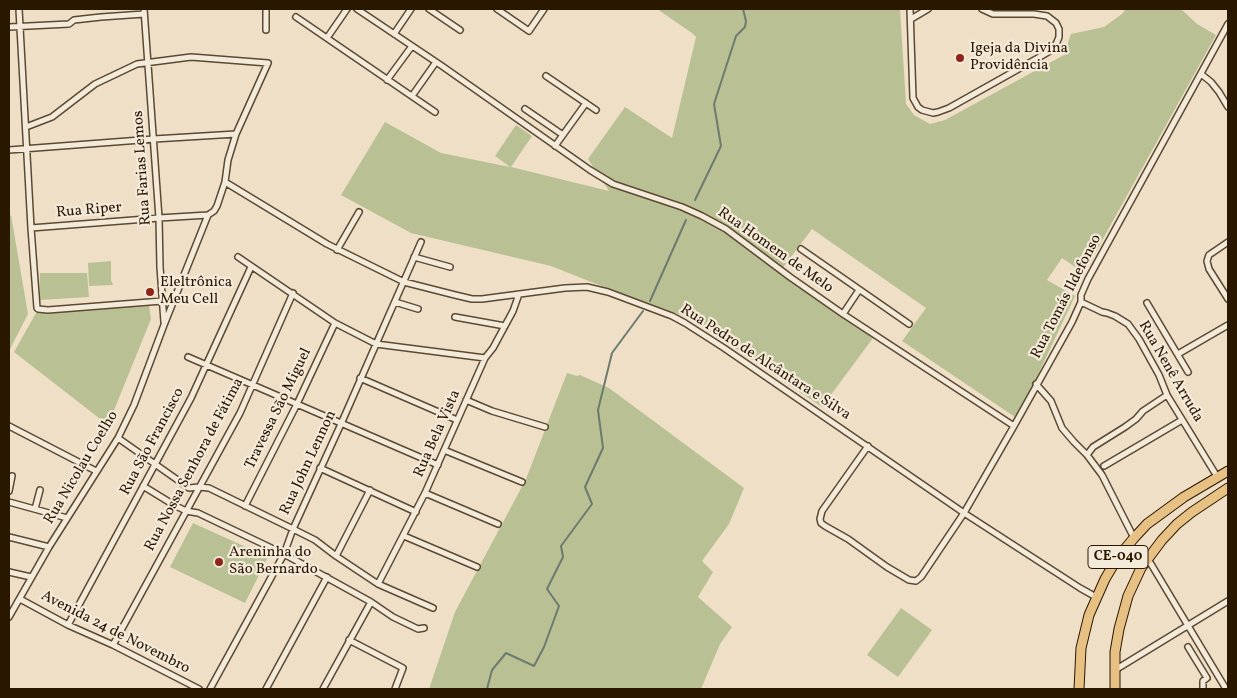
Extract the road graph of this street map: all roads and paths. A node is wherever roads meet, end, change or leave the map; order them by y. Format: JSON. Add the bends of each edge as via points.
{"nodes":[{"id":1,"x":20,"y":9,"type":"edge"},
{"id":2,"x":266,"y":9,"type":"edge"},
{"id":3,"x":347,"y":9,"type":"edge"},
{"id":4,"x":357,"y":9,"type":"edge"},
{"id":5,"x":411,"y":9,"type":"edge"},
{"id":6,"x":429,"y":9,"type":"edge"},
{"id":7,"x":496,"y":9,"type":"edge"},
{"id":8,"x":544,"y":9,"type":"edge"},
{"id":9,"x":910,"y":9,"type":"edge"},
{"id":10,"x":928,"y":9,"type":"edge"},
{"id":11,"x":982,"y":9,"type":"edge"},
{"id":12,"x":144,"y":11,"type":"edge"},
{"id":13,"x":364,"y":11,"type":"edge"},
{"id":14,"x":296,"y":17,"type":"dead end"},
{"id":15,"x":911,"y":19,"type":"junction"},
{"id":16,"x":1228,"y":24,"type":"edge"},
{"id":17,"x":9,"y":27,"type":"edge"},
{"id":18,"x":20,"y":27,"type":"junction"},
{"id":19,"x":266,"y":30,"type":"dead end"},
{"id":20,"x":460,"y":30,"type":"dead end"},
{"id":21,"x":394,"y":34,"type":"junction"},
{"id":22,"x":327,"y":38,"type":"junction"},
{"id":23,"x":412,"y":46,"type":"junction"},
{"id":24,"x":148,"y":62,"type":"junction"},
{"id":25,"x":436,"y":62,"type":"junction"},
{"id":26,"x":1201,"y":74,"type":"junction"},
{"id":27,"x":546,"y":76,"type":"dead end"},
{"id":28,"x":387,"y":80,"type":"junction"},
{"id":29,"x":412,"y":96,"type":"junction"},
{"id":30,"x":586,"y":103,"type":"junction"},
{"id":31,"x":1228,"y":108,"type":"edge"},
{"id":32,"x":525,"y":109,"type":"dead end"},
{"id":33,"x":596,"y":110,"type":"dead end"},
{"id":34,"x":434,"y":112,"type":"dead end"},
{"id":35,"x":26,"y":127,"type":"junction"},
{"id":36,"x":236,"y":134,"type":"junction"},
{"id":37,"x":563,"y":135,"type":"junction"},
{"id":38,"x":154,"y":139,"type":"junction"},
{"id":39,"x":555,"y":146,"type":"junction"},
{"id":40,"x":27,"y":149,"type":"junction"},
{"id":41,"x":9,"y":150,"type":"edge"},
{"id":42,"x":225,"y":182,"type":"junction"},
{"id":43,"x":359,"y":212,"type":"dead end"},
{"id":44,"x":208,"y":216,"type":"junction"},
{"id":45,"x":159,"y":218,"type":"junction"},
{"id":46,"x":31,"y":228,"type":"junction"},
{"id":47,"x":421,"y":242,"type":"dead end"},
{"id":48,"x":1228,"y":242,"type":"edge"},
{"id":49,"x":337,"y":250,"type":"junction"},
{"id":50,"x":801,"y":250,"type":"dead end"},
{"id":51,"x":238,"y":257,"type":"dead end"},
{"id":52,"x":414,"y":257,"type":"junction"},
{"id":53,"x":251,"y":266,"type":"junction"},
{"id":54,"x":450,"y":267,"type":"dead end"},
{"id":55,"x":404,"y":282,"type":"junction"},
{"id":56,"x":859,"y":290,"type":"junction"},
{"id":57,"x":293,"y":293,"type":"junction"},
{"id":58,"x":519,"y":294,"type":"junction"},
{"id":59,"x":1228,"y":299,"type":"edge"},
{"id":60,"x":162,"y":301,"type":"junction"},
{"id":61,"x":394,"y":302,"type":"junction"},
{"id":62,"x":1080,"y":302,"type":"junction"},
{"id":63,"x":1147,"y":303,"type":"dead end"},
{"id":64,"x":418,"y":309,"type":"dead end"},
{"id":65,"x":843,"y":314,"type":"junction"},
{"id":66,"x":455,"y":317,"type":"dead end"},
{"id":67,"x":335,"y":322,"type":"junction"},
{"id":68,"x":909,"y":324,"type":"dead end"},
{"id":69,"x":164,"y":325,"type":"junction"},
{"id":70,"x":1228,"y":325,"type":"edge"},
{"id":71,"x":505,"y":326,"type":"junction"},
{"id":72,"x":376,"y":344,"type":"junction"},
{"id":73,"x":1178,"y":354,"type":"junction"},
{"id":74,"x":188,"y":358,"type":"dead end"},
{"id":75,"x":485,"y":358,"type":"junction"},
{"id":76,"x":206,"y":366,"type":"junction"},
{"id":77,"x":1188,"y":372,"type":"dead end"},
{"id":78,"x":360,"y":378,"type":"junction"},
{"id":79,"x":1036,"y":384,"type":"junction"},
{"id":80,"x":253,"y":385,"type":"junction"},
{"id":81,"x":1167,"y":395,"type":"junction"},
{"id":82,"x":466,"y":400,"type":"junction"},
{"id":83,"x":297,"y":404,"type":"junction"},
{"id":84,"x":457,"y":420,"type":"junction"},
{"id":85,"x":1182,"y":420,"type":"junction"},
{"id":86,"x":341,"y":424,"type":"junction"},
{"id":87,"x":9,"y":426,"type":"edge"},
{"id":88,"x":1014,"y":426,"type":"junction"},
{"id":89,"x":545,"y":427,"type":"dead end"},
{"id":90,"x":118,"y":438,"type":"junction"},
{"id":91,"x":868,"y":446,"type":"junction"},
{"id":92,"x":444,"y":450,"type":"junction"},
{"id":93,"x":1087,"y":454,"type":"junction"},
{"id":94,"x":155,"y":465,"type":"junction"},
{"id":95,"x":438,"y":465,"type":"junction"},
{"id":96,"x":1104,"y":466,"type":"dead end"},
{"id":97,"x":320,"y":468,"type":"junction"},
{"id":98,"x":96,"y":471,"type":"junction"},
{"id":99,"x":1228,"y":471,"type":"edge"},
{"id":100,"x":12,"y":476,"type":"dead end"},
{"id":101,"x":1218,"y":478,"type":"junction"},
{"id":102,"x":522,"y":482,"type":"dead end"},
{"id":103,"x":143,"y":486,"type":"junction"},
{"id":104,"x":199,"y":487,"type":"junction"},
{"id":105,"x":40,"y":490,"type":"dead end"},
{"id":106,"x":370,"y":490,"type":"junction"},
{"id":107,"x":9,"y":491,"type":"edge"},
{"id":108,"x":1227,"y":491,"type":"edge"},
{"id":109,"x":425,"y":493,"type":"junction"},
{"id":110,"x":9,"y":502,"type":"edge"},
{"id":111,"x":245,"y":506,"type":"junction"},
{"id":112,"x":35,"y":509,"type":"junction"},
{"id":113,"x":186,"y":511,"type":"junction"},
{"id":114,"x":416,"y":512,"type":"junction"},
{"id":115,"x":964,"y":513,"type":"junction"},
{"id":116,"x":67,"y":518,"type":"junction"},
{"id":117,"x":498,"y":524,"type":"dead end"},
{"id":118,"x":293,"y":529,"type":"junction"},
{"id":119,"x":404,"y":536,"type":"junction"},
{"id":120,"x":9,"y":537,"type":"edge"},
{"id":121,"x":1134,"y":538,"type":"junction"},
{"id":122,"x":49,"y":548,"type":"junction"},
{"id":123,"x":284,"y":554,"type":"junction"},
{"id":124,"x":336,"y":556,"type":"junction"},
{"id":125,"x":1148,"y":559,"type":"junction"},
{"id":126,"x":477,"y":567,"type":"dead end"},
{"id":127,"x":9,"y":572,"type":"edge"},
{"id":128,"x":31,"y":577,"type":"junction"},
{"id":129,"x":327,"y":577,"type":"junction"},
{"id":130,"x":378,"y":584,"type":"junction"},
{"id":131,"x":1096,"y":597,"type":"junction"},
{"id":132,"x":20,"y":599,"type":"junction"},
{"id":133,"x":1228,"y":601,"type":"edge"},
{"id":134,"x":370,"y":602,"type":"junction"},
{"id":135,"x":9,"y":603,"type":"edge"},
{"id":136,"x":16,"y":605,"type":"junction"},
{"id":137,"x":433,"y":608,"type":"dead end"},
{"id":138,"x":9,"y":617,"type":"edge"},
{"id":139,"x":68,"y":624,"type":"junction"},
{"id":140,"x":1187,"y":626,"type":"junction"},
{"id":141,"x":424,"y":628,"type":"dead end"},
{"id":142,"x":349,"y":640,"type":"junction"},
{"id":143,"x":112,"y":645,"type":"junction"},
{"id":144,"x":1188,"y":647,"type":"dead end"},
{"id":145,"x":1114,"y":670,"type":"junction"},
{"id":146,"x":1216,"y":673,"type":"junction"},
{"id":147,"x":1208,"y":678,"type":"junction"},
{"id":148,"x":199,"y":689,"type":"edge"},
{"id":149,"x":210,"y":689,"type":"edge"},
{"id":150,"x":266,"y":689,"type":"edge"},
{"id":151,"x":323,"y":689,"type":"edge"},
{"id":152,"x":395,"y":689,"type":"edge"},
{"id":153,"x":1079,"y":689,"type":"edge"},
{"id":154,"x":1115,"y":689,"type":"edge"},
{"id":155,"x":1203,"y":689,"type":"edge"},
{"id":156,"x":1226,"y":689,"type":"edge"}],
"edges":[{"from":1,"to":18,"type":"street"},
{"from":2,"to":19,"type":"street"},
{"from":3,"to":22,"type":"street"},
{"from":4,"to":13,"type":"street","name":"Rua Homem de Melo"},
{"from":5,"to":21,"type":"street"},
{"from":6,"to":20,"type":"street"},
{"from":7,"to":8,"type":"street","via":[[529,31]]},
{"from":9,"to":15,"type":"street"},
{"from":10,"to":15,"type":"street"},
{"from":11,"to":15,"type":"street","via":[[993,14],[1047,16],[1059,29],[1058,42],[1049,52],[948,108],[932,113],[918,107],[914,98]]},
{"from":12,"to":18,"type":"street","via":[[74,20],[68,24]]},
{"from":12,"to":24,"type":"street","name":"Rua Farias Lemos"},
{"from":13,"to":21,"type":"street","name":"Rua Homem de Melo"},
{"from":14,"to":22,"type":"street"},
{"from":16,"to":26,"type":"street","name":"Rua Tomás Ildefonso"},
{"from":17,"to":18,"type":"street"},
{"from":18,"to":35,"type":"street"},
{"from":21,"to":23,"type":"street","name":"Rua Homem de Melo"},
{"from":22,"to":28,"type":"street"},
{"from":23,"to":25,"type":"street","name":"Rua Homem de Melo"},
{"from":23,"to":28,"type":"street"},
{"from":24,"to":35,"type":"street","via":[[95,84],[52,117]]},
{"from":24,"to":36,"type":"street","name":"Rua Nicolau Coelho","via":[[191,57],[268,63]]},
{"from":24,"to":38,"type":"street","name":"Rua Farias Lemos"},
{"from":25,"to":29,"type":"street"},
{"from":25,"to":39,"type":"street","name":"Rua Homem de Melo"},
{"from":26,"to":31,"type":"street","via":[[1219,92]]},
{"from":26,"to":62,"type":"street","name":"Rua Tomás Ildefonso","via":[[1088,279]]},
{"from":27,"to":30,"type":"street"},
{"from":28,"to":29,"type":"street"},
{"from":29,"to":34,"type":"street"},
{"from":30,"to":33,"type":"street"},
{"from":30,"to":37,"type":"street"},
{"from":32,"to":37,"type":"street"},
{"from":35,"to":40,"type":"street"},
{"from":36,"to":38,"type":"street"},
{"from":36,"to":42,"type":"street","name":"Rua Nicolau Coelho"},
{"from":37,"to":39,"type":"street"},
{"from":38,"to":40,"type":"street"},
{"from":38,"to":45,"type":"street","name":"Rua Farias Lemos"},
{"from":39,"to":65,"type":"street","name":"Rua Homem de Melo","via":[[614,184],[682,207],[726,229]]},
{"from":40,"to":41,"type":"street"},
{"from":40,"to":46,"type":"street"},
{"from":42,"to":44,"type":"street","name":"Rua Nicolau Coelho","via":[[217,206]]},
{"from":42,"to":49,"type":"street","name":"Rua Pedro de Alcântara e Silva"},
{"from":43,"to":49,"type":"street"},
{"from":44,"to":45,"type":"street","name":"Rua Riper"},
{"from":44,"to":69,"type":"street","name":"Rua Nicolau Coelho"},
{"from":45,"to":46,"type":"street","name":"Rua Riper"},
{"from":45,"to":60,"type":"street","name":"Rua Farias Lemos"},
{"from":46,"to":60,"type":"street","via":[[38,309]]},
{"from":47,"to":52,"type":"street","name":"Rua John Lennon"},
{"from":48,"to":59,"type":"street","via":[[1207,258],[1207,265]]},
{"from":49,"to":55,"type":"street","name":"Rua Pedro de Alcântara e Silva"},
{"from":50,"to":56,"type":"street"},
{"from":51,"to":53,"type":"street"},
{"from":52,"to":54,"type":"street"},
{"from":52,"to":55,"type":"street","name":"Rua John Lennon"},
{"from":53,"to":57,"type":"street"},
{"from":53,"to":76,"type":"street","name":"Rua São Francisco"},
{"from":55,"to":58,"type":"street","name":"Rua Pedro de Alcântara e Silva","via":[[472,299]]},
{"from":55,"to":61,"type":"street","name":"Rua John Lennon"},
{"from":56,"to":65,"type":"street"},
{"from":56,"to":68,"type":"street"},
{"from":57,"to":67,"type":"street"},
{"from":57,"to":80,"type":"street","name":"Rua Nossa Senhora de Fátima"},
{"from":58,"to":71,"type":"street","name":"Rua Bela Vista"},
{"from":58,"to":91,"type":"street","name":"Rua Pedro de Alcântara e Silva","via":[[587,287],[660,311],[685,323]]},
{"from":60,"to":69,"type":"street","name":"Rua Farias Lemos"},
{"from":61,"to":64,"type":"street"},
{"from":61,"to":72,"type":"street","name":"Rua John Lennon"},
{"from":62,"to":79,"type":"street","name":"Rua Tomás Ildefonso"},
{"from":62,"to":81,"type":"street","name":"Rua Nenê Arruda","via":[[1128,324],[1159,374]]},
{"from":63,"to":73,"type":"street"},
{"from":65,"to":88,"type":"street","name":"Rua Homem de Melo"},
{"from":66,"to":71,"type":"street"},
{"from":67,"to":72,"type":"street"},
{"from":67,"to":83,"type":"street","name":"Travessa São Miguel"},
{"from":69,"to":90,"type":"street","name":"Rua Nicolau Coelho"},
{"from":70,"to":73,"type":"street"},
{"from":71,"to":75,"type":"street","name":"Rua Bela Vista"},
{"from":72,"to":75,"type":"street"},
{"from":72,"to":78,"type":"street","name":"Rua John Lennon"},
{"from":73,"to":77,"type":"street"},
{"from":74,"to":76,"type":"street"},
{"from":75,"to":82,"type":"street","name":"Rua Bela Vista"},
{"from":76,"to":80,"type":"street"},
{"from":76,"to":94,"type":"street","name":"Rua São Francisco"},
{"from":78,"to":84,"type":"street"},
{"from":78,"to":86,"type":"street","name":"Rua John Lennon"},
{"from":79,"to":88,"type":"street","name":"Rua Tomás Ildefonso"},
{"from":79,"to":93,"type":"street","via":[[1051,401],[1062,428]]},
{"from":80,"to":83,"type":"street"},
{"from":80,"to":104,"type":"street","name":"Rua Nossa Senhora de Fátima"},
{"from":81,"to":85,"type":"street","name":"Rua Nenê Arruda"},
{"from":81,"to":93,"type":"street"},
{"from":82,"to":84,"type":"street","name":"Rua Bela Vista"},
{"from":82,"to":89,"type":"street"},
{"from":83,"to":86,"type":"street"},
{"from":83,"to":111,"type":"street","name":"Travessa São Miguel"},
{"from":84,"to":92,"type":"street","name":"Rua Bela Vista"},
{"from":85,"to":96,"type":"street"},
{"from":85,"to":101,"type":"street","name":"Rua Nenê Arruda"},
{"from":86,"to":95,"type":"street"},
{"from":86,"to":97,"type":"street","name":"Rua John Lennon"},
{"from":87,"to":98,"type":"street"},
{"from":88,"to":115,"type":"street","name":"Rua Tomás Ildefonso"},
{"from":90,"to":94,"type":"street"},
{"from":90,"to":98,"type":"street","name":"Rua Nicolau Coelho"},
{"from":91,"to":115,"type":"street","name":"Rua Pedro de Alcântara e Silva"},
{"from":91,"to":115,"type":"street","name":"Rua Tomás Ildefonso","via":[[822,511],[820,519],[825,526],[904,578],[916,581],[922,577]]},
{"from":92,"to":95,"type":"street","name":"Rua Bela Vista"},
{"from":92,"to":102,"type":"street"},
{"from":93,"to":121,"type":"street","via":[[1102,475]]},
{"from":94,"to":103,"type":"street","name":"Rua São Francisco"},
{"from":94,"to":104,"type":"street","via":[[189,488]]},
{"from":95,"to":109,"type":"street","name":"Rua Bela Vista"},
{"from":97,"to":106,"type":"street"},
{"from":97,"to":118,"type":"street","name":"Rua John Lennon"},
{"from":98,"to":116,"type":"street","name":"Rua Nicolau Coelho"},
{"from":99,"to":101,"type":"highway","number":"CE-040"},
{"from":100,"to":107,"type":"street"},
{"from":101,"to":121,"type":"highway","number":"CE-040","via":[[1184,497]]},
{"from":103,"to":113,"type":"street"},
{"from":103,"to":139,"type":"street","name":"Rua São Francisco"},
{"from":104,"to":111,"type":"street","via":[[209,488]]},
{"from":104,"to":113,"type":"street","name":"Rua Nossa Senhora de Fátima"},
{"from":105,"to":112,"type":"street"},
{"from":106,"to":114,"type":"street"},
{"from":106,"to":124,"type":"street"},
{"from":108,"to":125,"type":"highway","number":"CE-040","via":[[1184,518]]},
{"from":109,"to":114,"type":"street","name":"Rua Bela Vista"},
{"from":109,"to":117,"type":"street"},
{"from":110,"to":112,"type":"street"},
{"from":111,"to":118,"type":"street"},
{"from":112,"to":116,"type":"street"},
{"from":113,"to":123,"type":"street","via":[[198,513]]},
{"from":113,"to":143,"type":"street","name":"Rua Nossa Senhora de Fátima"},
{"from":114,"to":119,"type":"street","name":"Rua Bela Vista"},
{"from":115,"to":131,"type":"street","name":"Rua Pedro de Alcântara e Silva"},
{"from":116,"to":122,"type":"street","name":"Rua Nicolau Coelho"},
{"from":118,"to":123,"type":"street","name":"Rua John Lennon"},
{"from":118,"to":124,"type":"street"},
{"from":119,"to":126,"type":"street"},
{"from":119,"to":130,"type":"street","name":"Rua Bela Vista"},
{"from":120,"to":122,"type":"street"},
{"from":121,"to":131,"type":"highway","number":"CE-040","via":[[1112,566]]},
{"from":122,"to":128,"type":"street","name":"Rua Nicolau Coelho"},
{"from":123,"to":129,"type":"street"},
{"from":123,"to":149,"type":"street","name":"Rua John Lennon"},
{"from":124,"to":130,"type":"street"},
{"from":125,"to":140,"type":"street"},
{"from":125,"to":145,"type":"highway","number":"CE-040","via":[[1133,585],[1124,610]]},
{"from":127,"to":128,"type":"street"},
{"from":128,"to":132,"type":"street","name":"Rua Nicolau Coelho"},
{"from":129,"to":134,"type":"street"},
{"from":129,"to":150,"type":"street"},
{"from":130,"to":137,"type":"street"},
{"from":131,"to":153,"type":"highway","number":"CE-040","via":[[1082,641]]},
{"from":132,"to":136,"type":"street","name":"Rua Nicolau Coelho"},
{"from":132,"to":139,"type":"street","name":"Avenida 24 de Novembro"},
{"from":133,"to":140,"type":"street"},
{"from":134,"to":141,"type":"street","via":[[392,617],[418,629]]},
{"from":134,"to":142,"type":"street"},
{"from":135,"to":136,"type":"street"},
{"from":136,"to":138,"type":"street","name":"Rua Nicolau Coelho"},
{"from":139,"to":143,"type":"street","name":"Avenida 24 de Novembro"},
{"from":140,"to":145,"type":"street"},
{"from":140,"to":146,"type":"street"},
{"from":142,"to":151,"type":"street"},
{"from":142,"to":152,"type":"street","via":[[402,668]]},
{"from":143,"to":148,"type":"street","name":"Avenida 24 de Novembro"},
{"from":144,"to":147,"type":"street"},
{"from":145,"to":154,"type":"highway","number":"CE-040"},
{"from":146,"to":147,"type":"street"},
{"from":146,"to":156,"type":"street"},
{"from":147,"to":155,"type":"street","via":[[1203,681]]}]}
